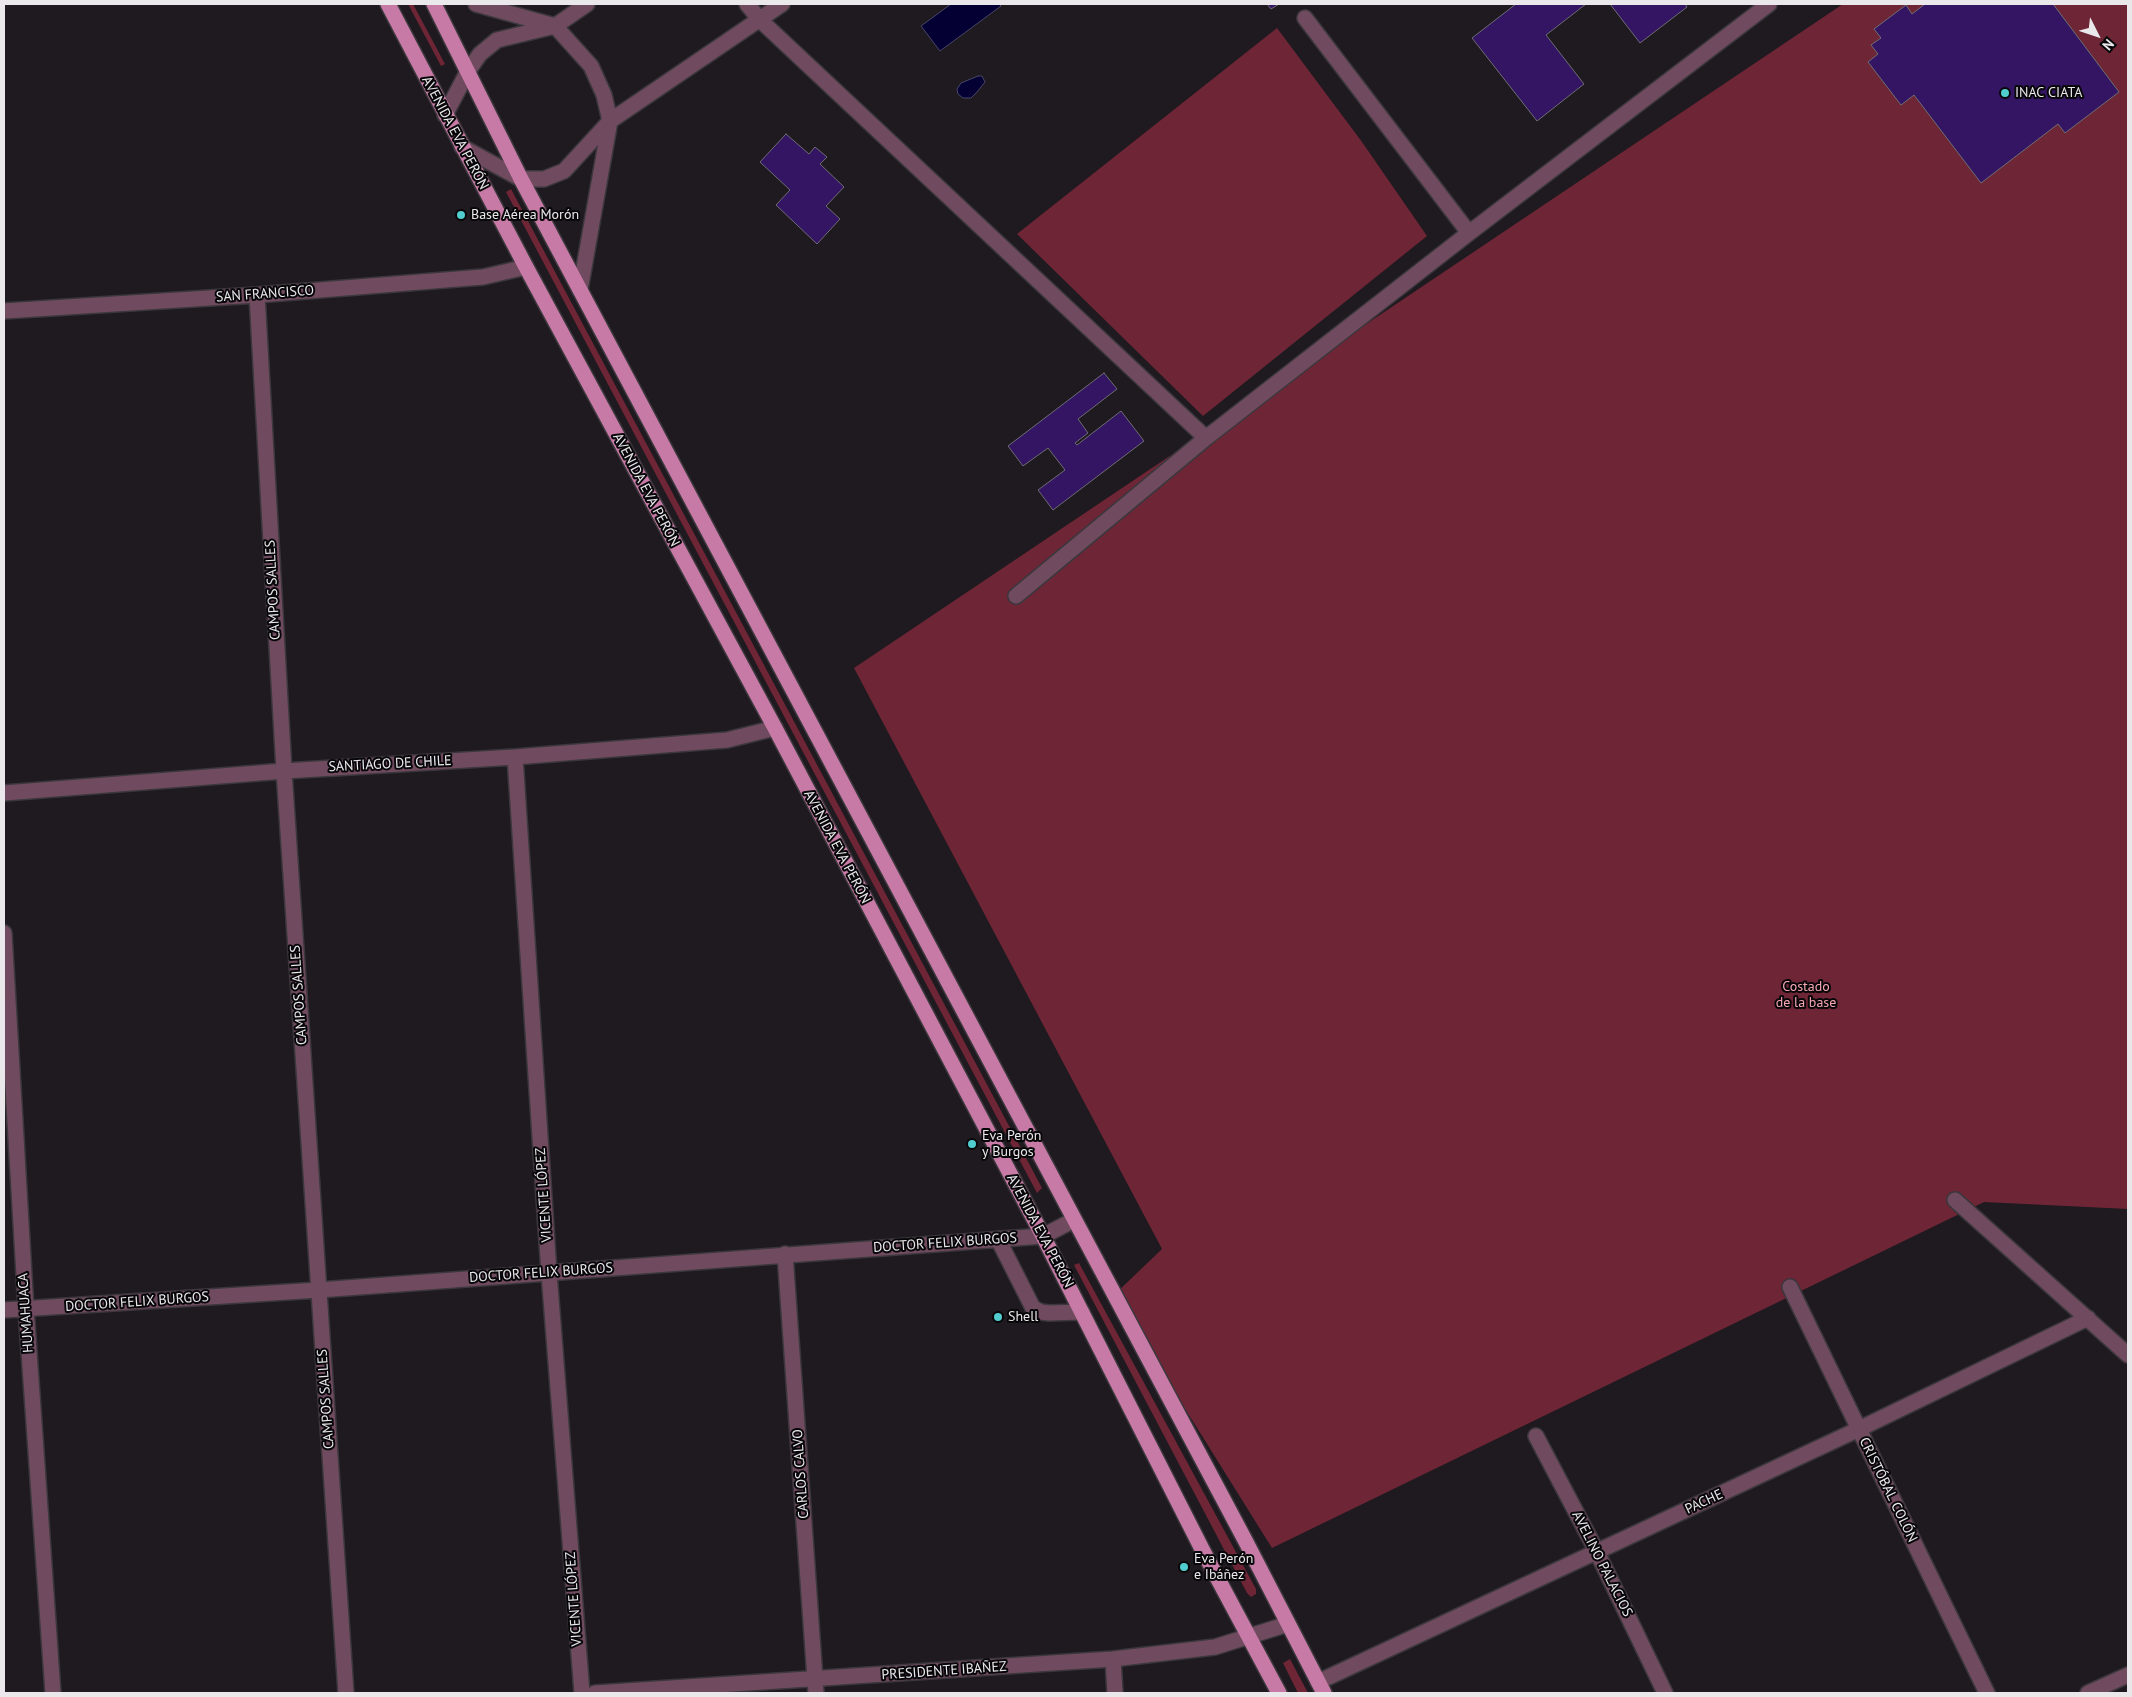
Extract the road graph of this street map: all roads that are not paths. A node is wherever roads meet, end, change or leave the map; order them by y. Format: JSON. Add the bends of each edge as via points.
{"nodes":[{"id":1,"x":388,"y":4,"type":"edge"},
{"id":2,"x":434,"y":4,"type":"edge"},
{"id":3,"x":476,"y":4,"type":"edge"},
{"id":4,"x":587,"y":4,"type":"edge"},
{"id":5,"x":747,"y":4,"type":"edge"},
{"id":6,"x":782,"y":4,"type":"edge"},
{"id":7,"x":1768,"y":4,"type":"edge"},
{"id":8,"x":1305,"y":18,"type":"dead end"},
{"id":9,"x":760,"y":20,"type":"junction"},
{"id":10,"x":555,"y":26,"type":"junction"},
{"id":11,"x":468,"y":71,"type":"junction"},
{"id":12,"x":445,"y":115,"type":"junction"},
{"id":13,"x":610,"y":121,"type":"junction"},
{"id":14,"x":462,"y":147,"type":"junction"},
{"id":15,"x":521,"y":179,"type":"junction"},
{"id":16,"x":1469,"y":233,"type":"junction"},
{"id":17,"x":526,"y":267,"type":"junction"},
{"id":18,"x":580,"y":290,"type":"junction"},
{"id":19,"x":257,"y":296,"type":"junction"},
{"id":20,"x":4,"y":310,"type":"edge"},
{"id":21,"x":1206,"y":438,"type":"junction"},
{"id":22,"x":1016,"y":596,"type":"dead end"},
{"id":23,"x":775,"y":728,"type":"junction"},
{"id":24,"x":515,"y":757,"type":"junction"},
{"id":25,"x":284,"y":770,"type":"junction"},
{"id":26,"x":4,"y":792,"type":"edge"},
{"id":27,"x":4,"y":934,"type":"edge"},
{"id":28,"x":1956,"y":1200,"type":"dead end"},
{"id":29,"x":1074,"y":1220,"type":"junction"},
{"id":30,"x":1044,"y":1236,"type":"junction"},
{"id":31,"x":998,"y":1239,"type":"junction"},
{"id":32,"x":786,"y":1254,"type":"junction"},
{"id":33,"x":549,"y":1273,"type":"junction"},
{"id":34,"x":1790,"y":1287,"type":"dead end"},
{"id":35,"x":319,"y":1290,"type":"junction"},
{"id":36,"x":26,"y":1309,"type":"junction"},
{"id":37,"x":4,"y":1310,"type":"edge"},
{"id":38,"x":1082,"y":1312,"type":"junction"},
{"id":39,"x":2088,"y":1318,"type":"junction"},
{"id":40,"x":2128,"y":1355,"type":"edge"},
{"id":41,"x":1859,"y":1429,"type":"junction"},
{"id":42,"x":1536,"y":1436,"type":"dead end"},
{"id":43,"x":1597,"y":1552,"type":"junction"},
{"id":44,"x":1288,"y":1624,"type":"junction"},
{"id":45,"x":1248,"y":1637,"type":"junction"},
{"id":46,"x":1113,"y":1659,"type":"junction"},
{"id":47,"x":2128,"y":1675,"type":"edge"},
{"id":48,"x":816,"y":1686,"type":"edge"},
{"id":49,"x":1321,"y":1688,"type":"edge"},
{"id":50,"x":53,"y":1693,"type":"edge"},
{"id":51,"x":346,"y":1693,"type":"edge"},
{"id":52,"x":582,"y":1693,"type":"edge"},
{"id":53,"x":595,"y":1693,"type":"edge"},
{"id":54,"x":1115,"y":1693,"type":"edge"},
{"id":55,"x":1279,"y":1693,"type":"edge"},
{"id":56,"x":1665,"y":1693,"type":"edge"},
{"id":57,"x":1987,"y":1693,"type":"edge"},
{"id":58,"x":2088,"y":1693,"type":"edge"}],
"edges":[{"from":1,"to":12,"type":"main road","name":"AVENIDA EVA PERÓN"},
{"from":2,"to":11,"type":"main road"},
{"from":3,"to":10,"type":"street"},
{"from":4,"to":10,"type":"street"},
{"from":5,"to":9,"type":"street"},
{"from":6,"to":9,"type":"street"},
{"from":7,"to":16,"type":"street"},
{"from":8,"to":16,"type":"street"},
{"from":9,"to":13,"type":"street"},
{"from":9,"to":21,"type":"street"},
{"from":10,"to":11,"type":"street","via":[[497,40],[480,54]]},
{"from":10,"to":13,"type":"street","via":[[591,66],[604,95]]},
{"from":11,"to":12,"type":"street"},
{"from":11,"to":15,"type":"main road"},
{"from":12,"to":14,"type":"main road","name":"AVENIDA EVA PERÓN"},
{"from":13,"to":15,"type":"street","via":[[564,171],[544,179]]},
{"from":13,"to":18,"type":"street"},
{"from":14,"to":15,"type":"street"},
{"from":14,"to":17,"type":"main road","name":"AVENIDA EVA PERÓN"},
{"from":15,"to":18,"type":"main road"},
{"from":16,"to":21,"type":"street"},
{"from":17,"to":19,"type":"street","name":"SAN FRANCISCO","via":[[483,277]]},
{"from":17,"to":23,"type":"main road","name":"AVENIDA EVA PERÓN"},
{"from":18,"to":29,"type":"main road"},
{"from":19,"to":20,"type":"street","name":"SAN FRANCISCO"},
{"from":19,"to":25,"type":"street","name":"CAMPOS SALLES"},
{"from":21,"to":22,"type":"street"},
{"from":23,"to":24,"type":"street","name":"SANTIAGO DE CHILE","via":[[727,740]]},
{"from":23,"to":30,"type":"main road","name":"AVENIDA EVA PERÓN"},
{"from":24,"to":25,"type":"street","name":"SANTIAGO DE CHILE"},
{"from":24,"to":33,"type":"street","name":"VICENTE LÓPEZ"},
{"from":25,"to":26,"type":"street","name":"SANTIAGO DE CHILE"},
{"from":25,"to":35,"type":"street","name":"CAMPOS SALLES"},
{"from":27,"to":36,"type":"street","name":"HUMAHUACA"},
{"from":28,"to":39,"type":"street"},
{"from":29,"to":30,"type":"street","name":"DOCTOR FELIX BURGOS"},
{"from":29,"to":44,"type":"main road"},
{"from":30,"to":31,"type":"street","name":"DOCTOR FELIX BURGOS"},
{"from":30,"to":38,"type":"main road","name":"AVENIDA EVA PERÓN"},
{"from":31,"to":32,"type":"street","name":"DOCTOR FELIX BURGOS"},
{"from":31,"to":38,"type":"street","via":[[1033,1308],[1048,1313]]},
{"from":32,"to":33,"type":"street","name":"DOCTOR FELIX BURGOS"},
{"from":32,"to":48,"type":"street","name":"CARLOS CALVO"},
{"from":33,"to":35,"type":"street","name":"DOCTOR FELIX BURGOS"},
{"from":33,"to":52,"type":"street","name":"VICENTE LÓPEZ"},
{"from":34,"to":41,"type":"street","name":"CRISTÓBAL COLÓN"},
{"from":35,"to":36,"type":"street","name":"DOCTOR FELIX BURGOS"},
{"from":35,"to":51,"type":"street","name":"CAMPOS SALLES"},
{"from":36,"to":37,"type":"street","name":"DOCTOR FELIX BURGOS"},
{"from":36,"to":50,"type":"street","name":"HUMAHUACA"},
{"from":38,"to":45,"type":"main road","name":"AVENIDA EVA PERÓN"},
{"from":39,"to":40,"type":"street"},
{"from":39,"to":41,"type":"street","name":"PACHE"},
{"from":41,"to":43,"type":"street","name":"PACHE"},
{"from":41,"to":57,"type":"street","name":"CRISTÓBAL COLÓN"},
{"from":42,"to":43,"type":"street","name":"AVELINO PALACIOS"},
{"from":43,"to":49,"type":"street","name":"PACHE"},
{"from":43,"to":56,"type":"street","name":"AVELINO PALACIOS"},
{"from":44,"to":45,"type":"street","name":"PRESIDENTE IBAÑEZ"},
{"from":44,"to":49,"type":"main road"},
{"from":45,"to":46,"type":"street","name":"PRESIDENTE IBAÑEZ","via":[[1215,1647]]},
{"from":45,"to":55,"type":"main road","name":"AVENIDA EVA PERÓN"},
{"from":46,"to":48,"type":"street","name":"PRESIDENTE IBAÑEZ"},
{"from":46,"to":54,"type":"street"},
{"from":47,"to":58,"type":"street"},
{"from":48,"to":53,"type":"street","name":"PRESIDENTE IBAÑEZ"}]}
